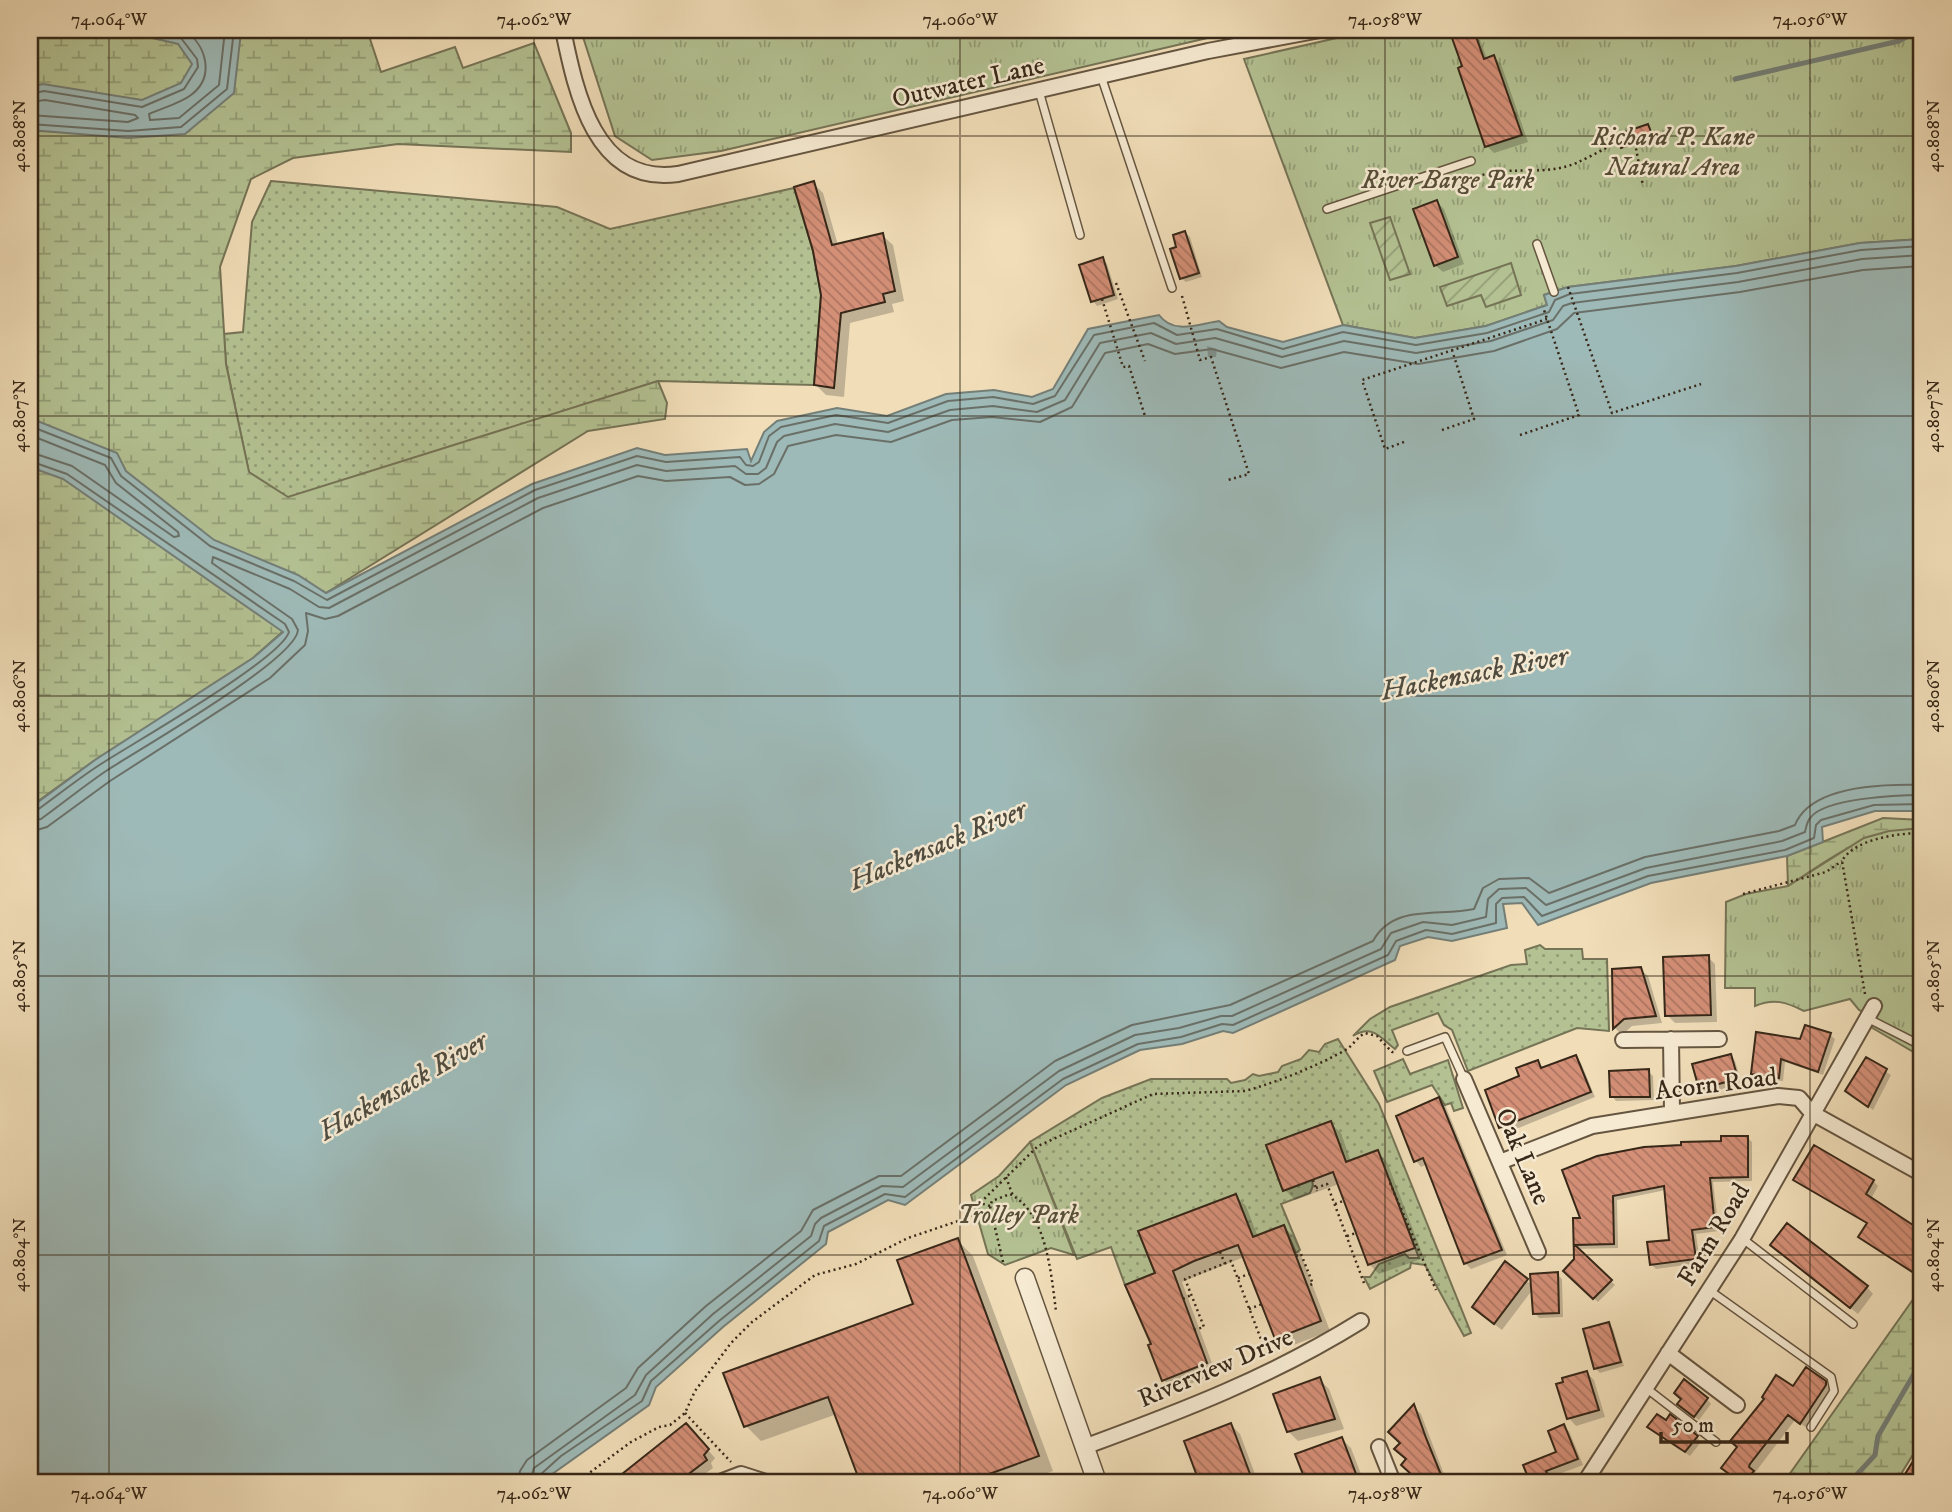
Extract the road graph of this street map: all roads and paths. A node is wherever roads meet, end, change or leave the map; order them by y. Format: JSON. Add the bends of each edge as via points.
{"nodes":[{"id":1,"x":563,"y":30,"type":"edge"},
{"id":2,"x":1320,"y":30,"type":"edge"},
{"id":3,"x":1101,"y":76,"type":"junction"},
{"id":4,"x":1039,"y":90,"type":"junction"},
{"id":5,"x":1619,"y":142,"type":"dead end"},
{"id":6,"x":1635,"y":143,"type":"dead end"},
{"id":7,"x":1471,"y":161,"type":"dead end"},
{"id":8,"x":1463,"y":185,"type":"dead end"},
{"id":9,"x":1643,"y":186,"type":"dead end"},
{"id":10,"x":1327,"y":209,"type":"dead end"},
{"id":11,"x":1080,"y":235,"type":"dead end"},
{"id":12,"x":1537,"y":244,"type":"dead end"},
{"id":13,"x":1116,"y":283,"type":"dead end"},
{"id":14,"x":1568,"y":287,"type":"dead end"},
{"id":15,"x":1172,"y":288,"type":"dead end"},
{"id":16,"x":1554,"y":292,"type":"dead end"},
{"id":17,"x":1181,"y":293,"type":"dead end"},
{"id":18,"x":1102,"y":299,"type":"dead end"},
{"id":19,"x":1543,"y":307,"type":"dead end"},
{"id":20,"x":1547,"y":319,"type":"junction"},
{"id":21,"x":1452,"y":350,"type":"junction"},
{"id":22,"x":1145,"y":361,"type":"dead end"},
{"id":23,"x":1701,"y":384,"type":"dead end"},
{"id":24,"x":1145,"y":415,"type":"dead end"},
{"id":25,"x":1443,"y":430,"type":"dead end"},
{"id":26,"x":1520,"y":435,"type":"dead end"},
{"id":27,"x":1404,"y":442,"type":"dead end"},
{"id":28,"x":1228,"y":480,"type":"dead end"},
{"id":29,"x":1922,"y":833,"type":"edge"},
{"id":30,"x":1842,"y":861,"type":"junction"},
{"id":31,"x":1743,"y":894,"type":"dead end"},
{"id":32,"x":1869,"y":1008,"type":"junction"},
{"id":33,"x":1671,"y":1039,"type":"junction"},
{"id":34,"x":1719,"y":1039,"type":"dead end"},
{"id":35,"x":1623,"y":1040,"type":"dead end"},
{"id":36,"x":1922,"y":1046,"type":"edge"},
{"id":37,"x":1403,"y":1051,"type":"joint"},
{"id":38,"x":1464,"y":1079,"type":"joint"},
{"id":39,"x":1672,"y":1112,"type":"junction"},
{"id":40,"x":1812,"y":1113,"type":"junction"},
{"id":41,"x":1500,"y":1162,"type":"junction"},
{"id":42,"x":1922,"y":1174,"type":"edge"},
{"id":43,"x":1006,"y":1177,"type":"junction"},
{"id":44,"x":1313,"y":1180,"type":"dead end"},
{"id":45,"x":1390,"y":1183,"type":"dead end"},
{"id":46,"x":1013,"y":1196,"type":"junction"},
{"id":47,"x":1343,"y":1201,"type":"dead end"},
{"id":48,"x":980,"y":1203,"type":"junction"},
{"id":49,"x":1335,"y":1204,"type":"junction"},
{"id":50,"x":990,"y":1206,"type":"junction"},
{"id":51,"x":1356,"y":1233,"type":"dead end"},
{"id":52,"x":1347,"y":1236,"type":"junction"},
{"id":53,"x":1742,"y":1239,"type":"junction"},
{"id":54,"x":1220,"y":1252,"type":"dead end"},
{"id":55,"x":1538,"y":1252,"type":"dead end"},
{"id":56,"x":1296,"y":1256,"type":"dead end"},
{"id":57,"x":1003,"y":1262,"type":"dead end"},
{"id":58,"x":1225,"y":1264,"type":"junction"},
{"id":59,"x":1249,"y":1274,"type":"dead end"},
{"id":60,"x":1025,"y":1278,"type":"dead end"},
{"id":61,"x":1238,"y":1278,"type":"junction"},
{"id":62,"x":1364,"y":1283,"type":"dead end"},
{"id":63,"x":1307,"y":1286,"type":"dead end"},
{"id":64,"x":1436,"y":1290,"type":"dead end"},
{"id":65,"x":1709,"y":1290,"type":"junction"},
{"id":66,"x":1191,"y":1295,"type":"junction"},
{"id":67,"x":1183,"y":1298,"type":"dead end"},
{"id":68,"x":1262,"y":1304,"type":"dead end"},
{"id":69,"x":1250,"y":1309,"type":"junction"},
{"id":70,"x":1056,"y":1311,"type":"dead end"},
{"id":71,"x":1361,"y":1321,"type":"dead end"},
{"id":72,"x":1853,"y":1324,"type":"dead end"},
{"id":73,"x":1194,"y":1330,"type":"dead end"},
{"id":74,"x":1668,"y":1353,"type":"junction"},
{"id":75,"x":1268,"y":1358,"type":"dead end"},
{"id":76,"x":1646,"y":1388,"type":"junction"},
{"id":77,"x":1737,"y":1405,"type":"dead end"},
{"id":78,"x":685,"y":1413,"type":"junction"},
{"id":79,"x":1811,"y":1427,"type":"dead end"},
{"id":80,"x":1716,"y":1442,"type":"dead end"},
{"id":81,"x":1084,"y":1447,"type":"junction"},
{"id":82,"x":1379,"y":1447,"type":"dead end"},
{"id":83,"x":732,"y":1463,"type":"dead end"},
{"id":84,"x":577,"y":1482,"type":"edge"},
{"id":85,"x":720,"y":1482,"type":"edge"},
{"id":86,"x":766,"y":1482,"type":"edge"},
{"id":87,"x":1097,"y":1482,"type":"edge"},
{"id":88,"x":1393,"y":1482,"type":"edge"},
{"id":89,"x":1585,"y":1482,"type":"edge"}],
"edges":[{"from":1,"to":4,"type":"street","name":"Outwater Lane","via":[[576,83],[597,135],[614,156],[647,175],[678,174]]},
{"from":2,"to":3,"type":"street","name":"Outwater Lane"},
{"from":3,"to":4,"type":"street","name":"Outwater Lane"},
{"from":3,"to":15,"type":"lane"},
{"from":4,"to":11,"type":"lane"},
{"from":5,"to":8,"type":"path","via":[[1569,166],[1540,173],[1486,172]]},
{"from":6,"to":9,"type":"path"},
{"from":7,"to":10,"type":"lane"},
{"from":12,"to":16,"type":"lane"},
{"from":13,"to":22,"type":"path"},
{"from":14,"to":23,"type":"path","via":[[1612,413]]},
{"from":17,"to":28,"type":"path","via":[[1200,360],[1210,357],[1249,474]]},
{"from":18,"to":24,"type":"path","via":[[1123,367],[1129,366]]},
{"from":19,"to":20,"type":"path"},
{"from":20,"to":21,"type":"path"},
{"from":20,"to":26,"type":"path","via":[[1579,415]]},
{"from":21,"to":25,"type":"path","via":[[1474,419]]},
{"from":21,"to":27,"type":"path","via":[[1362,380],[1385,449]]},
{"from":29,"to":30,"type":"path","via":[[1881,839],[1847,852]]},
{"from":30,"to":31,"type":"path","via":[[1826,872]]},
{"from":30,"to":32,"type":"path"},
{"from":32,"to":36,"type":"lane"},
{"from":32,"to":40,"type":"street","name":"Farm Road"},
{"from":33,"to":34,"type":"street"},
{"from":33,"to":35,"type":"street"},
{"from":33,"to":39,"type":"street"},
{"from":37,"to":38,"type":"lane","via":[[1445,1037]]},
{"from":37,"to":43,"type":"path","via":[[1392,1052],[1377,1036],[1365,1033],[1347,1049],[1293,1076],[1245,1091],[1153,1094],[1038,1146]]},
{"from":38,"to":41,"type":"street","name":"Oak Lane"},
{"from":39,"to":40,"type":"street","name":"Acorn Road","via":[[1778,1096],[1799,1098]]},
{"from":39,"to":41,"type":"street","name":"Acorn Road","via":[[1591,1126]]},
{"from":40,"to":42,"type":"street","name":"Acorn Road"},
{"from":40,"to":53,"type":"street","name":"Farm Road"},
{"from":41,"to":55,"type":"street","name":"Oak Lane"},
{"from":43,"to":46,"type":"path"},
{"from":43,"to":48,"type":"path"},
{"from":44,"to":49,"type":"path","via":[[1317,1189],[1328,1184]]},
{"from":45,"to":64,"type":"path"},
{"from":46,"to":50,"type":"path","via":[[1004,1195]]},
{"from":46,"to":70,"type":"path","via":[[1047,1247]]},
{"from":47,"to":49,"type":"path"},
{"from":48,"to":50,"type":"path"},
{"from":48,"to":78,"type":"path","via":[[974,1215],[908,1238],[856,1264],[815,1275],[751,1322],[731,1343],[695,1391]]},
{"from":49,"to":52,"type":"path"},
{"from":50,"to":57,"type":"path"},
{"from":51,"to":52,"type":"path"},
{"from":52,"to":62,"type":"path"},
{"from":53,"to":65,"type":"street","name":"Farm Road"},
{"from":53,"to":72,"type":"lane"},
{"from":54,"to":58,"type":"path"},
{"from":56,"to":63,"type":"path","via":[[1301,1254],[1313,1284]]},
{"from":58,"to":61,"type":"path","via":[[1231,1261]]},
{"from":58,"to":66,"type":"path","via":[[1185,1279]]},
{"from":59,"to":61,"type":"path"},
{"from":60,"to":81,"type":"street"},
{"from":61,"to":69,"type":"path"},
{"from":65,"to":74,"type":"street","name":"Farm Road"},
{"from":65,"to":79,"type":"lane","via":[[1831,1377],[1834,1391]]},
{"from":66,"to":67,"type":"path"},
{"from":66,"to":73,"type":"path","via":[[1203,1326]]},
{"from":68,"to":69,"type":"path"},
{"from":69,"to":75,"type":"path"},
{"from":71,"to":81,"type":"street","name":"Riverview Drive","via":[[1305,1356],[1244,1384]]},
{"from":74,"to":76,"type":"street","name":"Farm Road"},
{"from":74,"to":77,"type":"street"},
{"from":76,"to":80,"type":"lane"},
{"from":76,"to":89,"type":"street","name":"Farm Road"},
{"from":78,"to":83,"type":"path"},
{"from":78,"to":84,"type":"path","via":[[631,1442]]},
{"from":81,"to":87,"type":"street"},
{"from":82,"to":88,"type":"street"},
{"from":85,"to":86,"type":"street","via":[[741,1474]]}]}
